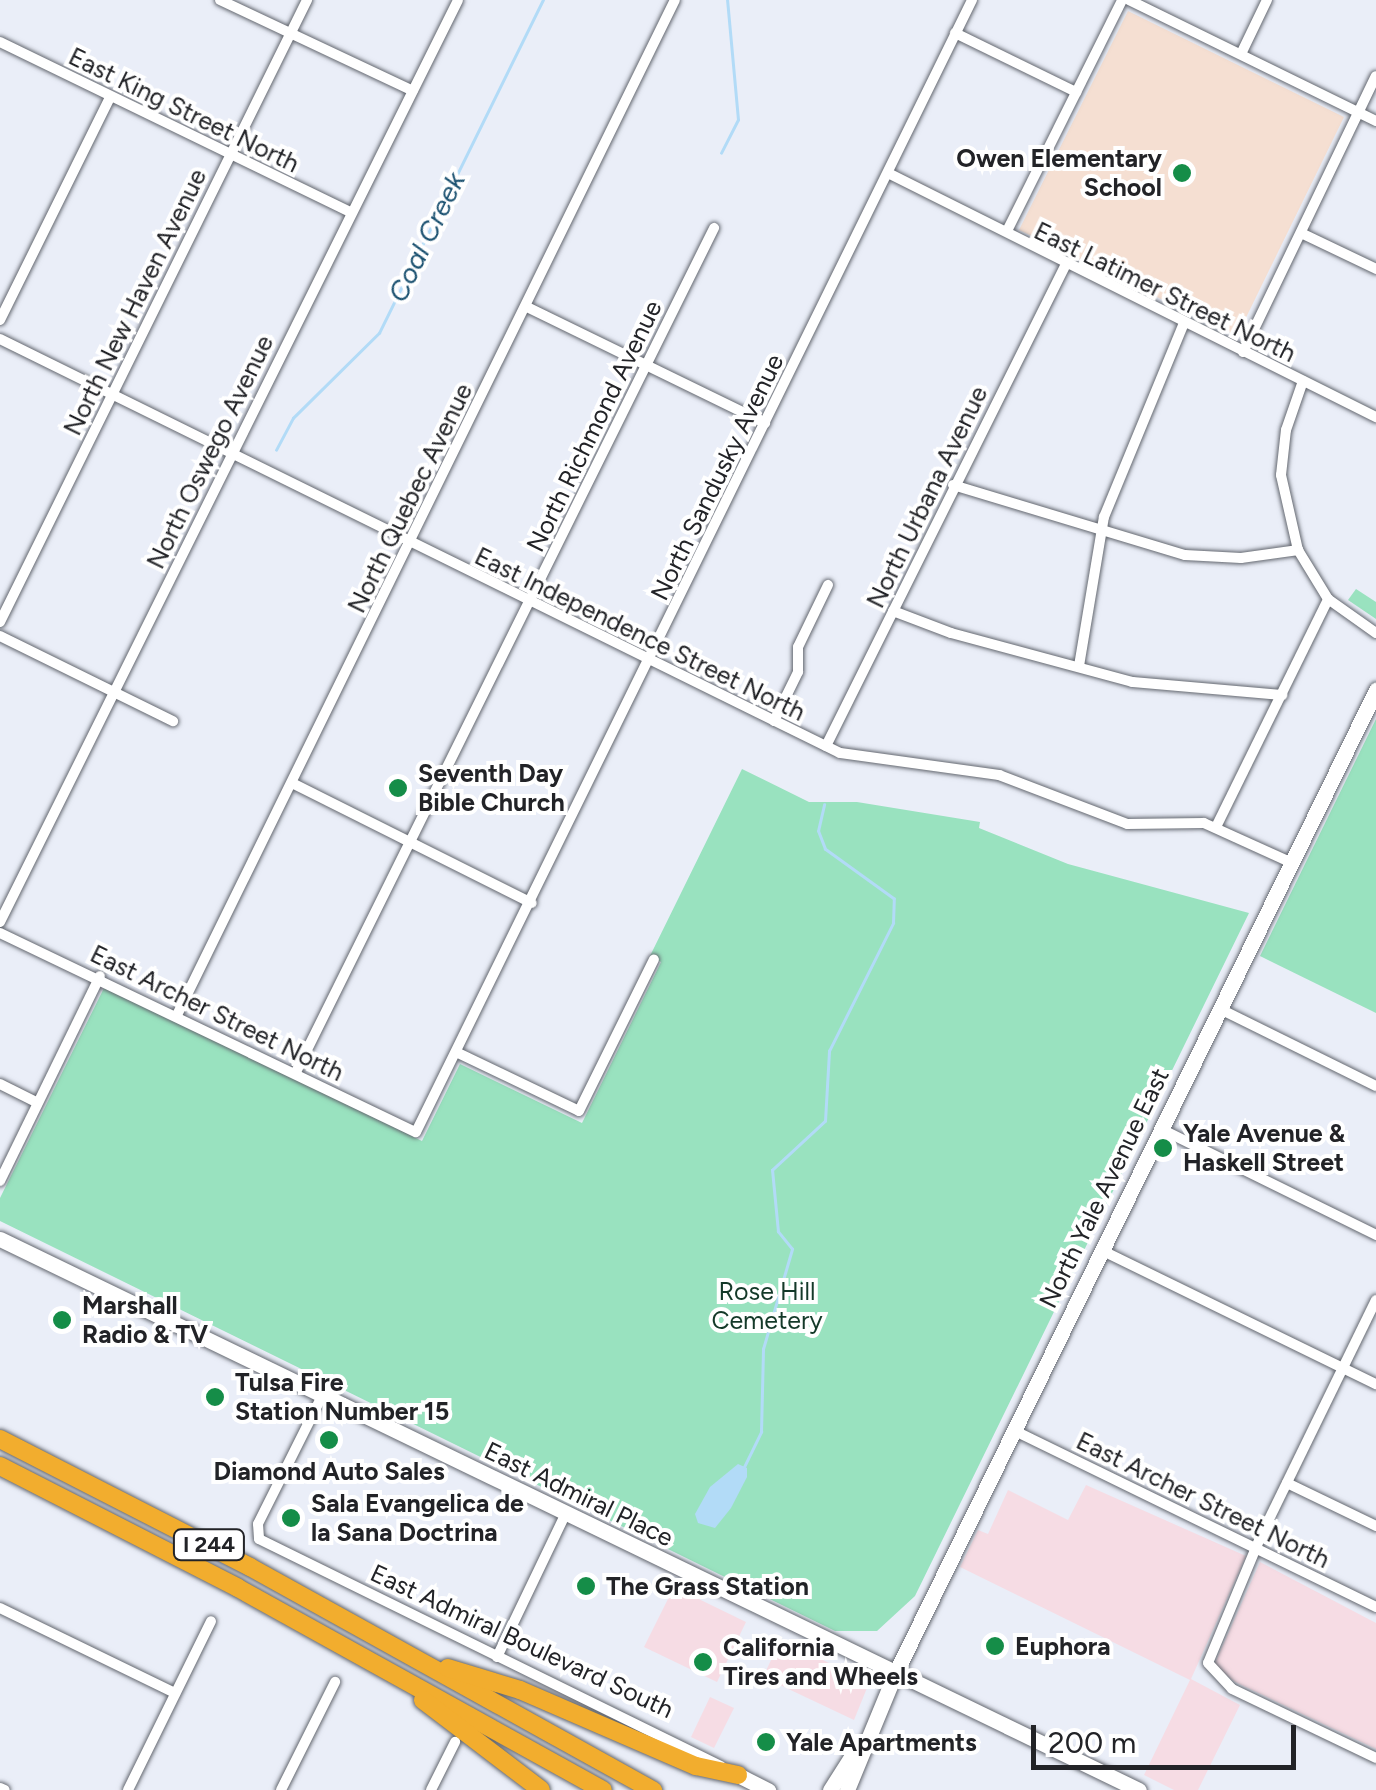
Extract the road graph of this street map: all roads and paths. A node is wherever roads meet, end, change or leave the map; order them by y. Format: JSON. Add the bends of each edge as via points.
{"nodes":[{"id":1,"x":220,"y":0,"type":"edge"},
{"id":2,"x":306,"y":0,"type":"edge"},
{"id":3,"x":458,"y":0,"type":"edge"},
{"id":4,"x":675,"y":0,"type":"edge"},
{"id":5,"x":972,"y":0,"type":"edge"},
{"id":6,"x":1126,"y":0,"type":"edge"},
{"id":7,"x":1267,"y":0,"type":"edge"},
{"id":8,"x":955,"y":33,"type":"junction"},
{"id":9,"x":290,"y":35,"type":"junction"},
{"id":10,"x":0,"y":42,"type":"edge"},
{"id":11,"x":1241,"y":54,"type":"junction"},
{"id":12,"x":1376,"y":76,"type":"edge"},
{"id":13,"x":413,"y":91,"type":"junction"},
{"id":14,"x":1076,"y":92,"type":"junction"},
{"id":15,"x":110,"y":97,"type":"junction"},
{"id":16,"x":1358,"y":112,"type":"junction"},
{"id":17,"x":1376,"y":120,"type":"edge"},
{"id":18,"x":230,"y":154,"type":"junction"},
{"id":19,"x":888,"y":172,"type":"junction"},
{"id":20,"x":352,"y":213,"type":"junction"},
{"id":21,"x":714,"y":228,"type":"dead end"},
{"id":22,"x":1008,"y":230,"type":"junction"},
{"id":23,"x":1301,"y":233,"type":"junction"},
{"id":24,"x":1065,"y":266,"type":"junction"},
{"id":25,"x":1376,"y":269,"type":"edge"},
{"id":26,"x":527,"y":307,"type":"junction"},
{"id":27,"x":0,"y":320,"type":"edge"},
{"id":28,"x":1184,"y":324,"type":"junction"},
{"id":29,"x":0,"y":339,"type":"edge"},
{"id":30,"x":1243,"y":352,"type":"junction"},
{"id":31,"x":646,"y":366,"type":"junction"},
{"id":32,"x":1303,"y":381,"type":"junction"},
{"id":33,"x":113,"y":394,"type":"junction"},
{"id":34,"x":1376,"y":417,"type":"edge"},
{"id":35,"x":765,"y":424,"type":"junction"},
{"id":36,"x":232,"y":452,"type":"junction"},
{"id":37,"x":954,"y":485,"type":"junction"},
{"id":38,"x":1101,"y":531,"type":"junction"},
{"id":39,"x":411,"y":542,"type":"junction"},
{"id":40,"x":1298,"y":550,"type":"junction"},
{"id":41,"x":828,"y":586,"type":"dead end"},
{"id":42,"x":1328,"y":599,"type":"junction"},
{"id":43,"x":529,"y":602,"type":"junction"},
{"id":44,"x":893,"y":611,"type":"junction"},
{"id":45,"x":0,"y":622,"type":"edge"},
{"id":46,"x":1376,"y":633,"type":"edge"},
{"id":47,"x":0,"y":636,"type":"edge"},
{"id":48,"x":650,"y":661,"type":"junction"},
{"id":49,"x":1079,"y":666,"type":"junction"},
{"id":50,"x":1376,"y":690,"type":"edge"},
{"id":51,"x":114,"y":691,"type":"junction"},
{"id":52,"x":1282,"y":695,"type":"junction"},
{"id":53,"x":173,"y":721,"type":"dead end"},
{"id":54,"x":774,"y":721,"type":"junction"},
{"id":55,"x":826,"y":746,"type":"junction"},
{"id":56,"x":292,"y":782,"type":"junction"},
{"id":57,"x":1216,"y":827,"type":"junction"},
{"id":58,"x":410,"y":842,"type":"junction"},
{"id":59,"x":1292,"y":863,"type":"junction"},
{"id":60,"x":532,"y":903,"type":"junction"},
{"id":61,"x":0,"y":922,"type":"edge"},
{"id":62,"x":0,"y":933,"type":"edge"},
{"id":63,"x":654,"y":959,"type":"dead end"},
{"id":64,"x":100,"y":976,"type":"junction"},
{"id":65,"x":1220,"y":1009,"type":"junction"},
{"id":66,"x":178,"y":1013,"type":"junction"},
{"id":67,"x":456,"y":1052,"type":"junction"},
{"id":68,"x":296,"y":1072,"type":"junction"},
{"id":69,"x":0,"y":1084,"type":"edge"},
{"id":70,"x":1376,"y":1086,"type":"edge"},
{"id":71,"x":38,"y":1103,"type":"junction"},
{"id":72,"x":1160,"y":1129,"type":"junction"},
{"id":73,"x":416,"y":1132,"type":"joint"},
{"id":74,"x":0,"y":1181,"type":"edge"},
{"id":75,"x":1376,"y":1235,"type":"edge"},
{"id":76,"x":0,"y":1239,"type":"edge"},
{"id":77,"x":1102,"y":1250,"type":"junction"},
{"id":78,"x":1376,"y":1300,"type":"edge"},
{"id":79,"x":1343,"y":1367,"type":"junction"},
{"id":80,"x":1376,"y":1384,"type":"edge"},
{"id":81,"x":322,"y":1396,"type":"junction"},
{"id":82,"x":1013,"y":1430,"type":"junction"},
{"id":83,"x":0,"y":1439,"type":"edge"},
{"id":84,"x":0,"y":1466,"type":"edge"},
{"id":85,"x":1287,"y":1482,"type":"junction"},
{"id":86,"x":565,"y":1515,"type":"junction"},
{"id":87,"x":1376,"y":1526,"type":"edge"},
{"id":88,"x":1256,"y":1549,"type":"junction"},
{"id":89,"x":1376,"y":1606,"type":"edge"},
{"id":90,"x":0,"y":1608,"type":"edge"},
{"id":91,"x":211,"y":1621,"type":"dead end"},
{"id":92,"x":497,"y":1657,"type":"junction"},
{"id":93,"x":415,"y":1658,"type":"junction"},
{"id":94,"x":388,"y":1671,"type":"junction"},
{"id":95,"x":894,"y":1676,"type":"junction"},
{"id":96,"x":335,"y":1682,"type":"dead end"},
{"id":97,"x":175,"y":1693,"type":"junction"},
{"id":98,"x":864,"y":1739,"type":"junction"},
{"id":99,"x":454,"y":1742,"type":"dead end"},
{"id":100,"x":1376,"y":1758,"type":"edge"},
{"id":101,"x":738,"y":1775,"type":"junction"},
{"id":102,"x":128,"y":1790,"type":"edge"},
{"id":103,"x":281,"y":1790,"type":"edge"},
{"id":104,"x":431,"y":1790,"type":"edge"},
{"id":105,"x":541,"y":1790,"type":"edge"},
{"id":106,"x":603,"y":1790,"type":"edge"},
{"id":107,"x":653,"y":1790,"type":"edge"},
{"id":108,"x":768,"y":1790,"type":"edge"},
{"id":109,"x":830,"y":1790,"type":"edge"},
{"id":110,"x":847,"y":1790,"type":"edge"},
{"id":111,"x":1138,"y":1790,"type":"edge"}],
"edges":[{"from":1,"to":9,"type":"street"},
{"from":2,"to":9,"type":"street","name":"North New Haven Avenue"},
{"from":3,"to":13,"type":"street","name":"North Oswego Avenue"},
{"from":4,"to":26,"type":"street","name":"North Quebec Avenue"},
{"from":5,"to":8,"type":"street","name":"North Sandusky Avenue"},
{"from":6,"to":11,"type":"street"},
{"from":6,"to":14,"type":"street"},
{"from":7,"to":11,"type":"street"},
{"from":8,"to":14,"type":"street"},
{"from":8,"to":19,"type":"street","name":"North Sandusky Avenue"},
{"from":9,"to":13,"type":"street"},
{"from":9,"to":18,"type":"street","name":"North New Haven Avenue"},
{"from":10,"to":15,"type":"street","name":"East King Street North"},
{"from":11,"to":16,"type":"street"},
{"from":12,"to":16,"type":"street"},
{"from":13,"to":20,"type":"street","name":"North Oswego Avenue"},
{"from":14,"to":22,"type":"street"},
{"from":15,"to":18,"type":"street","name":"East King Street North"},
{"from":15,"to":27,"type":"street"},
{"from":16,"to":17,"type":"street"},
{"from":16,"to":23,"type":"street"},
{"from":18,"to":20,"type":"street","name":"East King Street North"},
{"from":18,"to":33,"type":"street","name":"North New Haven Avenue"},
{"from":19,"to":22,"type":"street","name":"East Latimer Street North"},
{"from":19,"to":35,"type":"street","name":"North Sandusky Avenue"},
{"from":20,"to":36,"type":"street","name":"North Oswego Avenue"},
{"from":21,"to":31,"type":"street","name":"North Richmond Avenue"},
{"from":22,"to":24,"type":"street","name":"East Latimer Street North","via":[[1011,240]]},
{"from":23,"to":25,"type":"street"},
{"from":23,"to":30,"type":"street"},
{"from":24,"to":28,"type":"street","name":"East Latimer Street North"},
{"from":24,"to":37,"type":"street","name":"North Urbana Avenue"},
{"from":26,"to":31,"type":"street"},
{"from":26,"to":39,"type":"street","name":"North Quebec Avenue"},
{"from":28,"to":30,"type":"street","name":"East Latimer Street North"},
{"from":28,"to":38,"type":"street"},
{"from":29,"to":33,"type":"street","name":"East Independence Street North"},
{"from":30,"to":32,"type":"street","name":"East Latimer Street North"},
{"from":31,"to":35,"type":"street"},
{"from":31,"to":43,"type":"street","name":"North Richmond Avenue"},
{"from":32,"to":34,"type":"street","name":"East Latimer Street North"},
{"from":32,"to":40,"type":"street","via":[[1286,430],[1281,475]]},
{"from":33,"to":36,"type":"street","name":"East Independence Street North"},
{"from":33,"to":45,"type":"street","name":"North New Haven Avenue"},
{"from":35,"to":48,"type":"street","name":"North Sandusky Avenue"},
{"from":36,"to":39,"type":"street","name":"East Independence Street North"},
{"from":36,"to":51,"type":"street","name":"North Oswego Avenue"},
{"from":37,"to":38,"type":"street"},
{"from":37,"to":44,"type":"street","name":"North Urbana Avenue"},
{"from":38,"to":40,"type":"street","via":[[1156,550],[1213,558]]},
{"from":38,"to":49,"type":"street"},
{"from":39,"to":43,"type":"street","name":"East Independence Street North"},
{"from":39,"to":56,"type":"street","name":"North Quebec Avenue"},
{"from":40,"to":42,"type":"street"},
{"from":41,"to":54,"type":"street","via":[[798,647],[798,672]]},
{"from":42,"to":46,"type":"street"},
{"from":42,"to":52,"type":"street"},
{"from":43,"to":48,"type":"street","name":"East Independence Street North"},
{"from":43,"to":58,"type":"street","name":"North Richmond Avenue"},
{"from":44,"to":49,"type":"street","via":[[951,634]]},
{"from":44,"to":55,"type":"street","name":"North Urbana Avenue"},
{"from":47,"to":51,"type":"street"},
{"from":48,"to":54,"type":"street","name":"East Independence Street North"},
{"from":48,"to":60,"type":"street","name":"North Sandusky Avenue"},
{"from":49,"to":52,"type":"street","via":[[1172,690]]},
{"from":50,"to":59,"type":"main road","name":"North Yale Avenue East"},
{"from":51,"to":53,"type":"street"},
{"from":51,"to":61,"type":"street","name":"North Oswego Avenue"},
{"from":52,"to":57,"type":"street"},
{"from":54,"to":55,"type":"street","name":"East Independence Street North"},
{"from":55,"to":57,"type":"street","name":"East Independence Street North","via":[[876,763],[999,775],[1116,822]]},
{"from":56,"to":58,"type":"street"},
{"from":56,"to":66,"type":"street","name":"North Quebec Avenue"},
{"from":57,"to":59,"type":"street","name":"East Independence Street North"},
{"from":58,"to":60,"type":"street"},
{"from":58,"to":68,"type":"street","name":"North Richmond Avenue"},
{"from":59,"to":65,"type":"main road","name":"North Yale Avenue East"},
{"from":60,"to":67,"type":"street","name":"North Sandusky Avenue"},
{"from":62,"to":64,"type":"street","name":"East Archer Street North"},
{"from":63,"to":67,"type":"street","via":[[579,1111]]},
{"from":64,"to":66,"type":"street","name":"East Archer Street North"},
{"from":64,"to":71,"type":"street"},
{"from":65,"to":70,"type":"street"},
{"from":65,"to":72,"type":"main road","name":"North Yale Avenue East"},
{"from":66,"to":68,"type":"street","name":"East Archer Street North"},
{"from":67,"to":73,"type":"street","name":"North Sandusky Avenue"},
{"from":68,"to":73,"type":"street","name":"East Archer Street North"},
{"from":69,"to":71,"type":"street"},
{"from":71,"to":74,"type":"street"},
{"from":72,"to":75,"type":"street"},
{"from":72,"to":77,"type":"main road","name":"North Yale Avenue East"},
{"from":76,"to":81,"type":"main road","name":"East Admiral Place"},
{"from":77,"to":79,"type":"street"},
{"from":77,"to":82,"type":"main road","name":"North Yale Avenue East"},
{"from":78,"to":79,"type":"street"},
{"from":79,"to":80,"type":"street"},
{"from":79,"to":85,"type":"street"},
{"from":81,"to":86,"type":"main road","name":"East Admiral Place"},
{"from":81,"to":92,"type":"street","name":"East Admiral Boulevard South","via":[[257,1535]]},
{"from":82,"to":88,"type":"street","name":"East Archer Street North"},
{"from":82,"to":95,"type":"main road","name":"North Yale Avenue East"},
{"from":83,"to":93,"type":"highway","number":"I 244"},
{"from":84,"to":94,"type":"highway","number":"I 244"},
{"from":85,"to":87,"type":"street"},
{"from":85,"to":88,"type":"street"},
{"from":86,"to":92,"type":"street"},
{"from":86,"to":95,"type":"main road","name":"East Admiral Place"},
{"from":88,"to":89,"type":"street","name":"East Archer Street North"},
{"from":88,"to":100,"type":"street","via":[[1209,1656],[1210,1670],[1238,1692]]},
{"from":90,"to":97,"type":"street"},
{"from":91,"to":97,"type":"street"},
{"from":92,"to":101,"type":"street","name":"East Admiral Boulevard South"},
{"from":93,"to":101,"type":"highway","via":[[520,1690],[696,1766]]},
{"from":93,"to":107,"type":"highway","number":"I 244"},
{"from":94,"to":105,"type":"highway"},
{"from":94,"to":106,"type":"highway","number":"I 244"},
{"from":95,"to":98,"type":"main road","name":"North Yale Avenue East"},
{"from":95,"to":111,"type":"main road","name":"East Admiral Place"},
{"from":96,"to":103,"type":"street"},
{"from":97,"to":102,"type":"street"},
{"from":98,"to":109,"type":"main road"},
{"from":98,"to":110,"type":"main road"},
{"from":99,"to":104,"type":"street"},
{"from":101,"to":108,"type":"main road","name":"East Admiral Boulevard South"}]}
